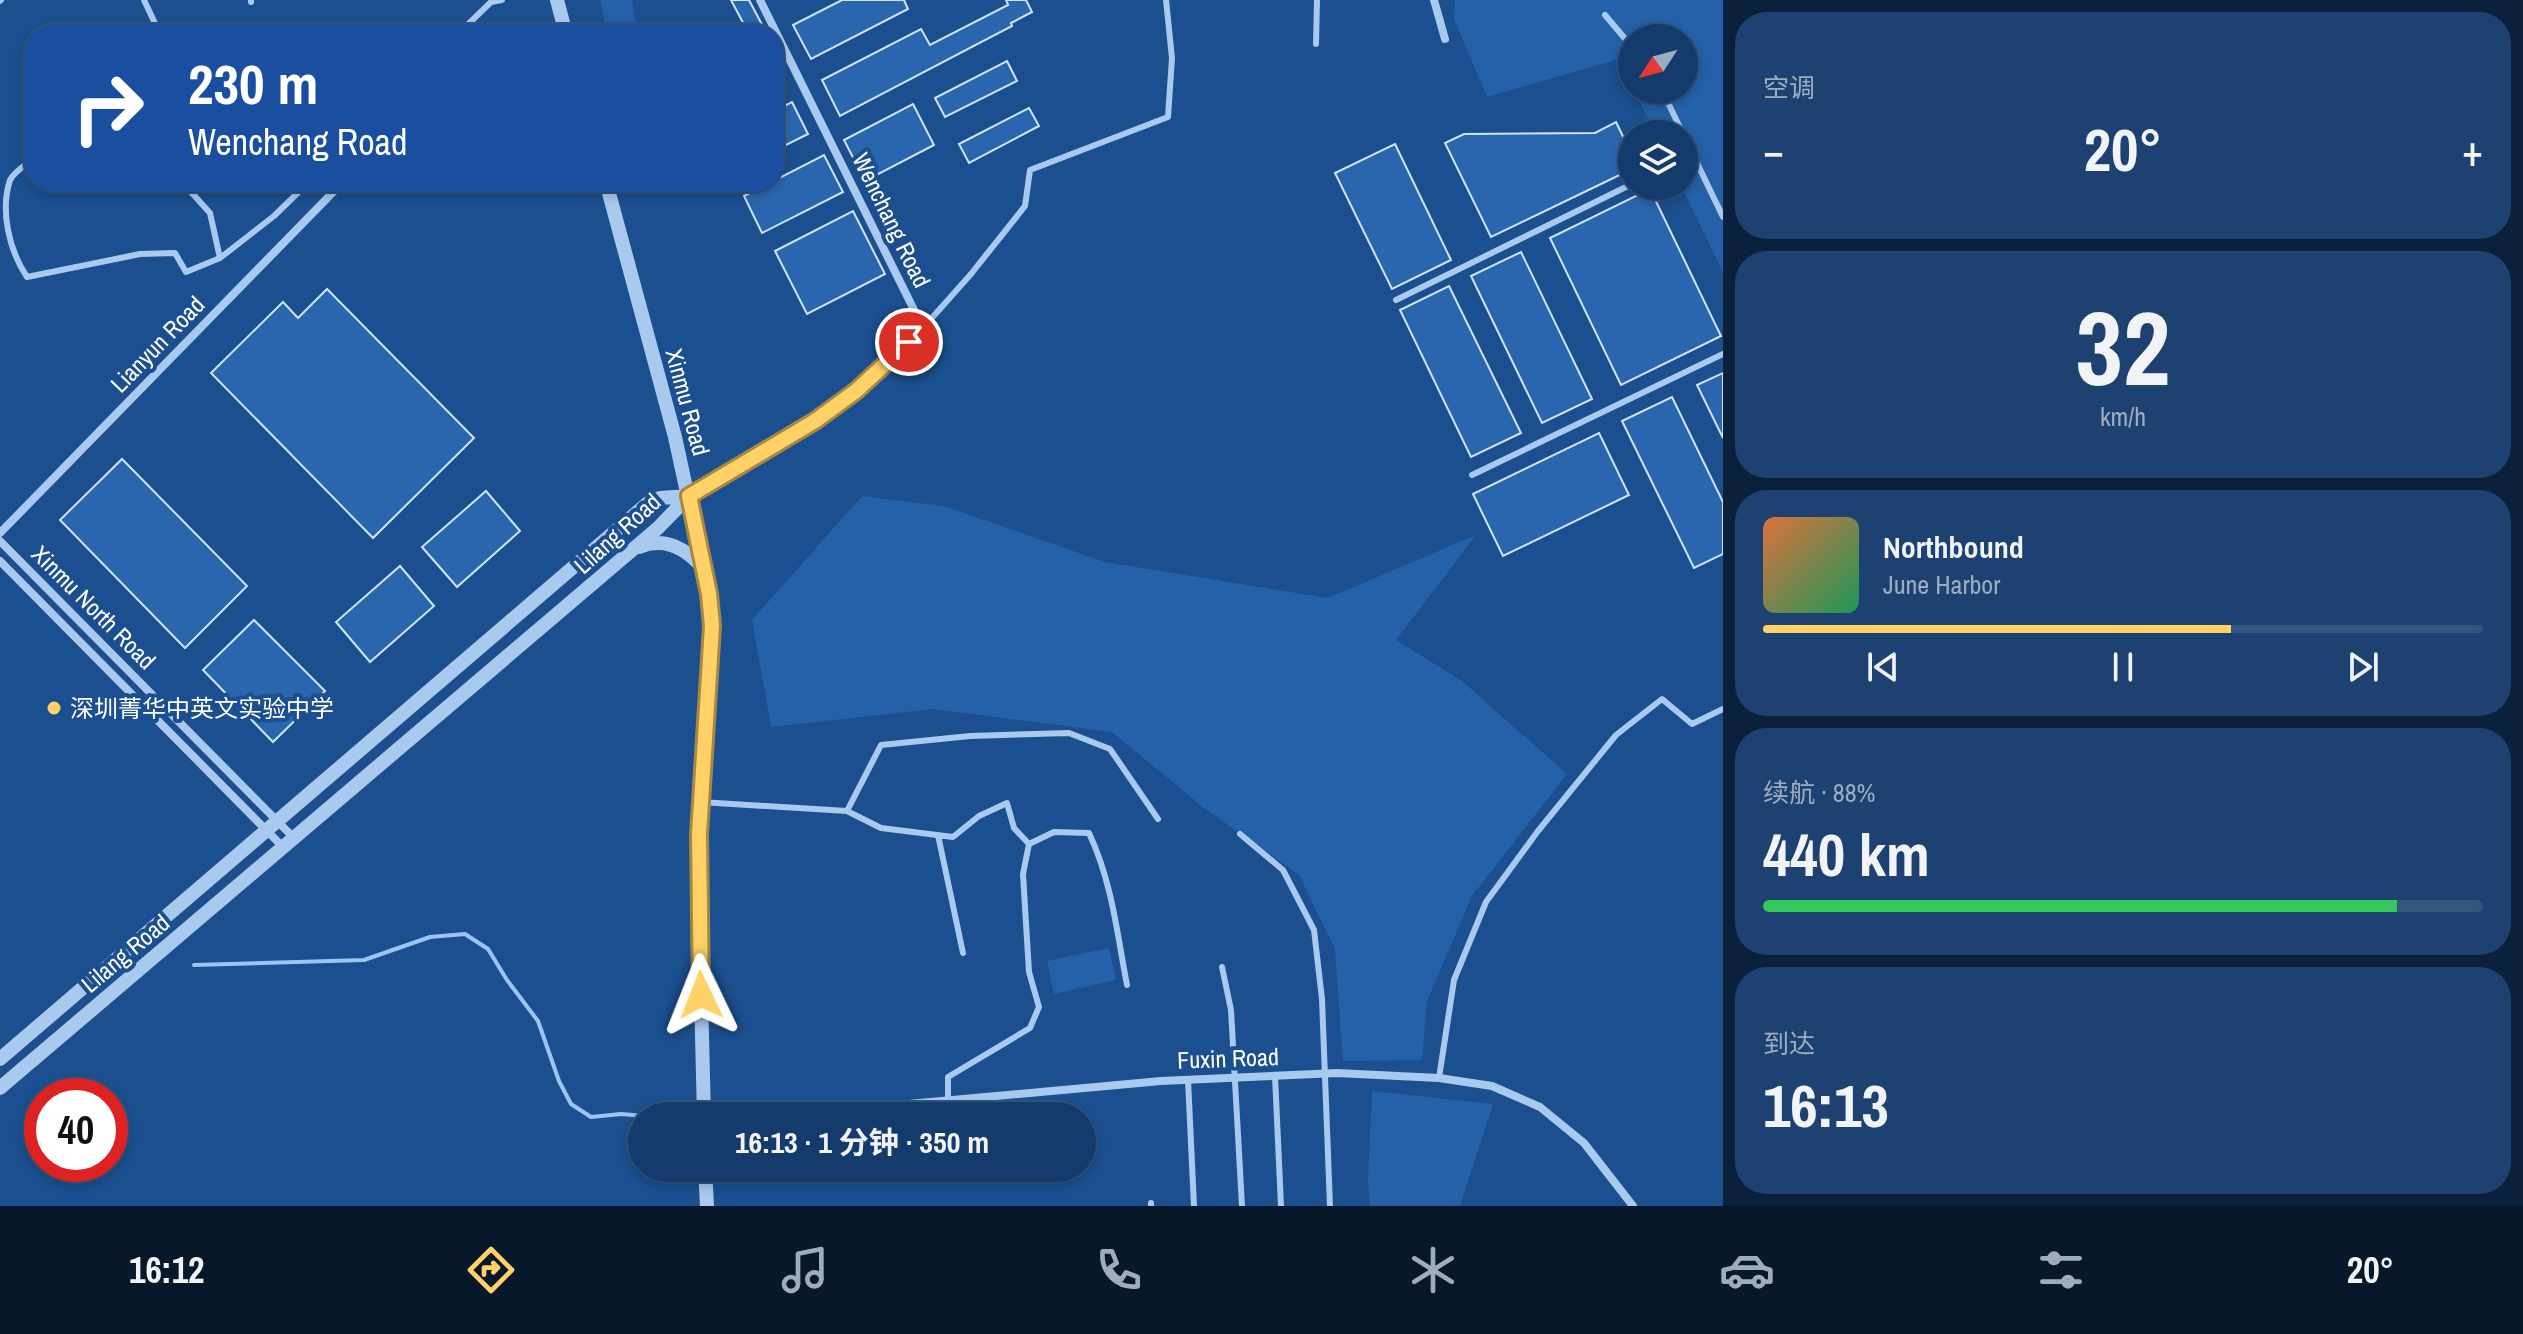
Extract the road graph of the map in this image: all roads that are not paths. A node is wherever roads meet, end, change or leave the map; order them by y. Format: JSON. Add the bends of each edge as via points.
{"nodes":[{"id":1,"x":144,"y":0,"type":"edge"},
{"id":2,"x":502,"y":0,"type":"edge"},
{"id":3,"x":557,"y":0,"type":"edge"},
{"id":4,"x":760,"y":0,"type":"edge"},
{"id":5,"x":1166,"y":0,"type":"edge"},
{"id":6,"x":1317,"y":0,"type":"edge"},
{"id":7,"x":1434,"y":0,"type":"edge"},
{"id":8,"x":1605,"y":15,"type":"dead end"},
{"id":9,"x":155,"y":24,"type":"edge"},
{"id":10,"x":468,"y":24,"type":"edge"},
{"id":11,"x":563,"y":24,"type":"edge"},
{"id":12,"x":772,"y":24,"type":"edge"},
{"id":13,"x":1618,"y":30,"type":"edge"},
{"id":14,"x":1445,"y":39,"type":"dead end"},
{"id":15,"x":1316,"y":44,"type":"dead end"},
{"id":16,"x":784,"y":48,"type":"edge"},
{"id":17,"x":1698,"y":164,"type":"edge"},
{"id":18,"x":24,"y":166,"type":"edge"},
{"id":19,"x":1618,"y":191,"type":"edge"},
{"id":20,"x":191,"y":192,"type":"edge"},
{"id":21,"x":299,"y":192,"type":"edge"},
{"id":22,"x":333,"y":192,"type":"edge"},
{"id":23,"x":609,"y":192,"type":"edge"},
{"id":24,"x":1723,"y":217,"type":"edge"},
{"id":25,"x":220,"y":258,"type":"junction"},
{"id":26,"x":1396,"y":300,"type":"dead end"},
{"id":27,"x":923,"y":328,"type":"junction"},
{"id":28,"x":1723,"y":354,"type":"edge"},
{"id":29,"x":1472,"y":475,"type":"dead end"},
{"id":30,"x":689,"y":496,"type":"junction"},
{"id":31,"x":0,"y":533,"type":"edge"},
{"id":32,"x":0,"y":541,"type":"edge"},
{"id":33,"x":635,"y":548,"type":"junction"},
{"id":34,"x":0,"y":561,"type":"edge"},
{"id":35,"x":705,"y":570,"type":"junction"},
{"id":36,"x":1723,"y":709,"type":"edge"},
{"id":37,"x":700,"y":802,"type":"junction"},
{"id":38,"x":847,"y":811,"type":"junction"},
{"id":39,"x":1158,"y":819,"type":"dead end"},
{"id":40,"x":272,"y":826,"type":"junction"},
{"id":41,"x":1240,"y":834,"type":"dead end"},
{"id":42,"x":938,"y":835,"type":"junction"},
{"id":43,"x":288,"y":842,"type":"junction"},
{"id":44,"x":1029,"y":844,"type":"junction"},
{"id":45,"x":963,"y":953,"type":"dead end"},
{"id":46,"x":1222,"y":967,"type":"dead end"},
{"id":47,"x":1127,"y":985,"type":"dead end"},
{"id":48,"x":0,"y":1059,"type":"edge"},
{"id":49,"x":1323,"y":1074,"type":"junction"},
{"id":50,"x":1275,"y":1076,"type":"junction"},
{"id":51,"x":1236,"y":1078,"type":"junction"},
{"id":52,"x":1439,"y":1078,"type":"junction"},
{"id":53,"x":1188,"y":1080,"type":"junction"},
{"id":54,"x":0,"y":1088,"type":"edge"},
{"id":55,"x":948,"y":1100,"type":"junction"},
{"id":56,"x":704,"y":1102,"type":"edge"},
{"id":57,"x":927,"y":1102,"type":"edge"},
{"id":58,"x":706,"y":1182,"type":"edge"},
{"id":59,"x":707,"y":1206,"type":"edge"},
{"id":60,"x":1194,"y":1206,"type":"edge"},
{"id":61,"x":1242,"y":1206,"type":"edge"},
{"id":62,"x":1281,"y":1206,"type":"edge"},
{"id":63,"x":1330,"y":1206,"type":"edge"},
{"id":64,"x":1633,"y":1206,"type":"edge"}],
"edges":[{"from":1,"to":9,"type":"lane"},
{"from":2,"to":10,"type":"lane","via":[[491,2]]},
{"from":3,"to":11,"type":"street"},
{"from":4,"to":12,"type":"street","name":"Wenchang Road"},
{"from":5,"to":27,"type":"lane","via":[[1172,58],[1168,117],[1030,170],[1025,206]]},
{"from":6,"to":15,"type":"lane"},
{"from":7,"to":14,"type":"street"},
{"from":8,"to":13,"type":"lane"},
{"from":16,"to":27,"type":"street","name":"Wenchang Road"},
{"from":17,"to":24,"type":"lane"},
{"from":18,"to":25,"type":"lane","via":[[10,178],[1,207],[12,254],[27,277],[140,254],[175,253],[186,272]]},
{"from":19,"to":26,"type":"lane"},
{"from":20,"to":25,"type":"lane","via":[[210,213]]},
{"from":21,"to":25,"type":"lane"},
{"from":22,"to":31,"type":"street","name":"Lianyun Road"},
{"from":23,"to":30,"type":"street","name":"Xinmu Road"},
{"from":27,"to":30,"type":"street","via":[[856,391],[815,421]]},
{"from":28,"to":29,"type":"lane"},
{"from":30,"to":33,"type":"street","name":"Lilang Road"},
{"from":30,"to":35,"type":"street","name":"Xinmu Road"},
{"from":30,"to":40,"type":"street","name":"Lilang Road","via":[[648,503]]},
{"from":32,"to":40,"type":"street","name":"Xinmu North Road"},
{"from":33,"to":35,"type":"street","via":[[672,544],[694,556]]},
{"from":33,"to":43,"type":"street","name":"Lilang Road"},
{"from":34,"to":40,"type":"street","name":"Xinmu North Road"},
{"from":35,"to":37,"type":"street","name":"Xinmu Road","via":[[712,657]]},
{"from":36,"to":52,"type":"lane","via":[[1692,724],[1662,699],[1616,735],[1538,831],[1486,902],[1454,980]]},
{"from":37,"to":38,"type":"lane"},
{"from":37,"to":56,"type":"street","name":"Xinmu Road"},
{"from":38,"to":39,"type":"lane","via":[[881,745],[1069,733],[1110,749]]},
{"from":38,"to":42,"type":"lane","via":[[881,828]]},
{"from":40,"to":43,"type":"street","name":"Xinmu North Road"},
{"from":40,"to":43,"type":"street","name":"Xinmu North Road"},
{"from":40,"to":48,"type":"street","name":"Lilang Road"},
{"from":41,"to":49,"type":"lane","via":[[1283,870],[1314,930]]},
{"from":42,"to":44,"type":"lane","via":[[953,837],[1007,803],[1014,828]]},
{"from":42,"to":45,"type":"lane"},
{"from":43,"to":54,"type":"street","name":"Lilang Road"},
{"from":44,"to":47,"type":"lane","via":[[1054,832],[1089,833],[1115,908]]},
{"from":44,"to":55,"type":"lane","via":[[1023,874],[1029,972],[1039,1007],[1030,1028],[948,1077]]},
{"from":46,"to":51,"type":"lane"},
{"from":49,"to":50,"type":"street","name":"Fuxin Road"},
{"from":49,"to":52,"type":"street","name":"Fuxin Road"},
{"from":49,"to":63,"type":"lane"},
{"from":50,"to":51,"type":"street","name":"Fuxin Road"},
{"from":50,"to":62,"type":"lane"},
{"from":51,"to":53,"type":"street","name":"Fuxin Road"},
{"from":51,"to":61,"type":"lane"},
{"from":52,"to":64,"type":"street","name":"Fuxin Road","via":[[1492,1086],[1540,1107],[1584,1143]]},
{"from":53,"to":55,"type":"street","name":"Fuxin Road"},
{"from":53,"to":60,"type":"lane"},
{"from":55,"to":57,"type":"street","name":"Fuxin Road"},
{"from":58,"to":59,"type":"street"}]}
